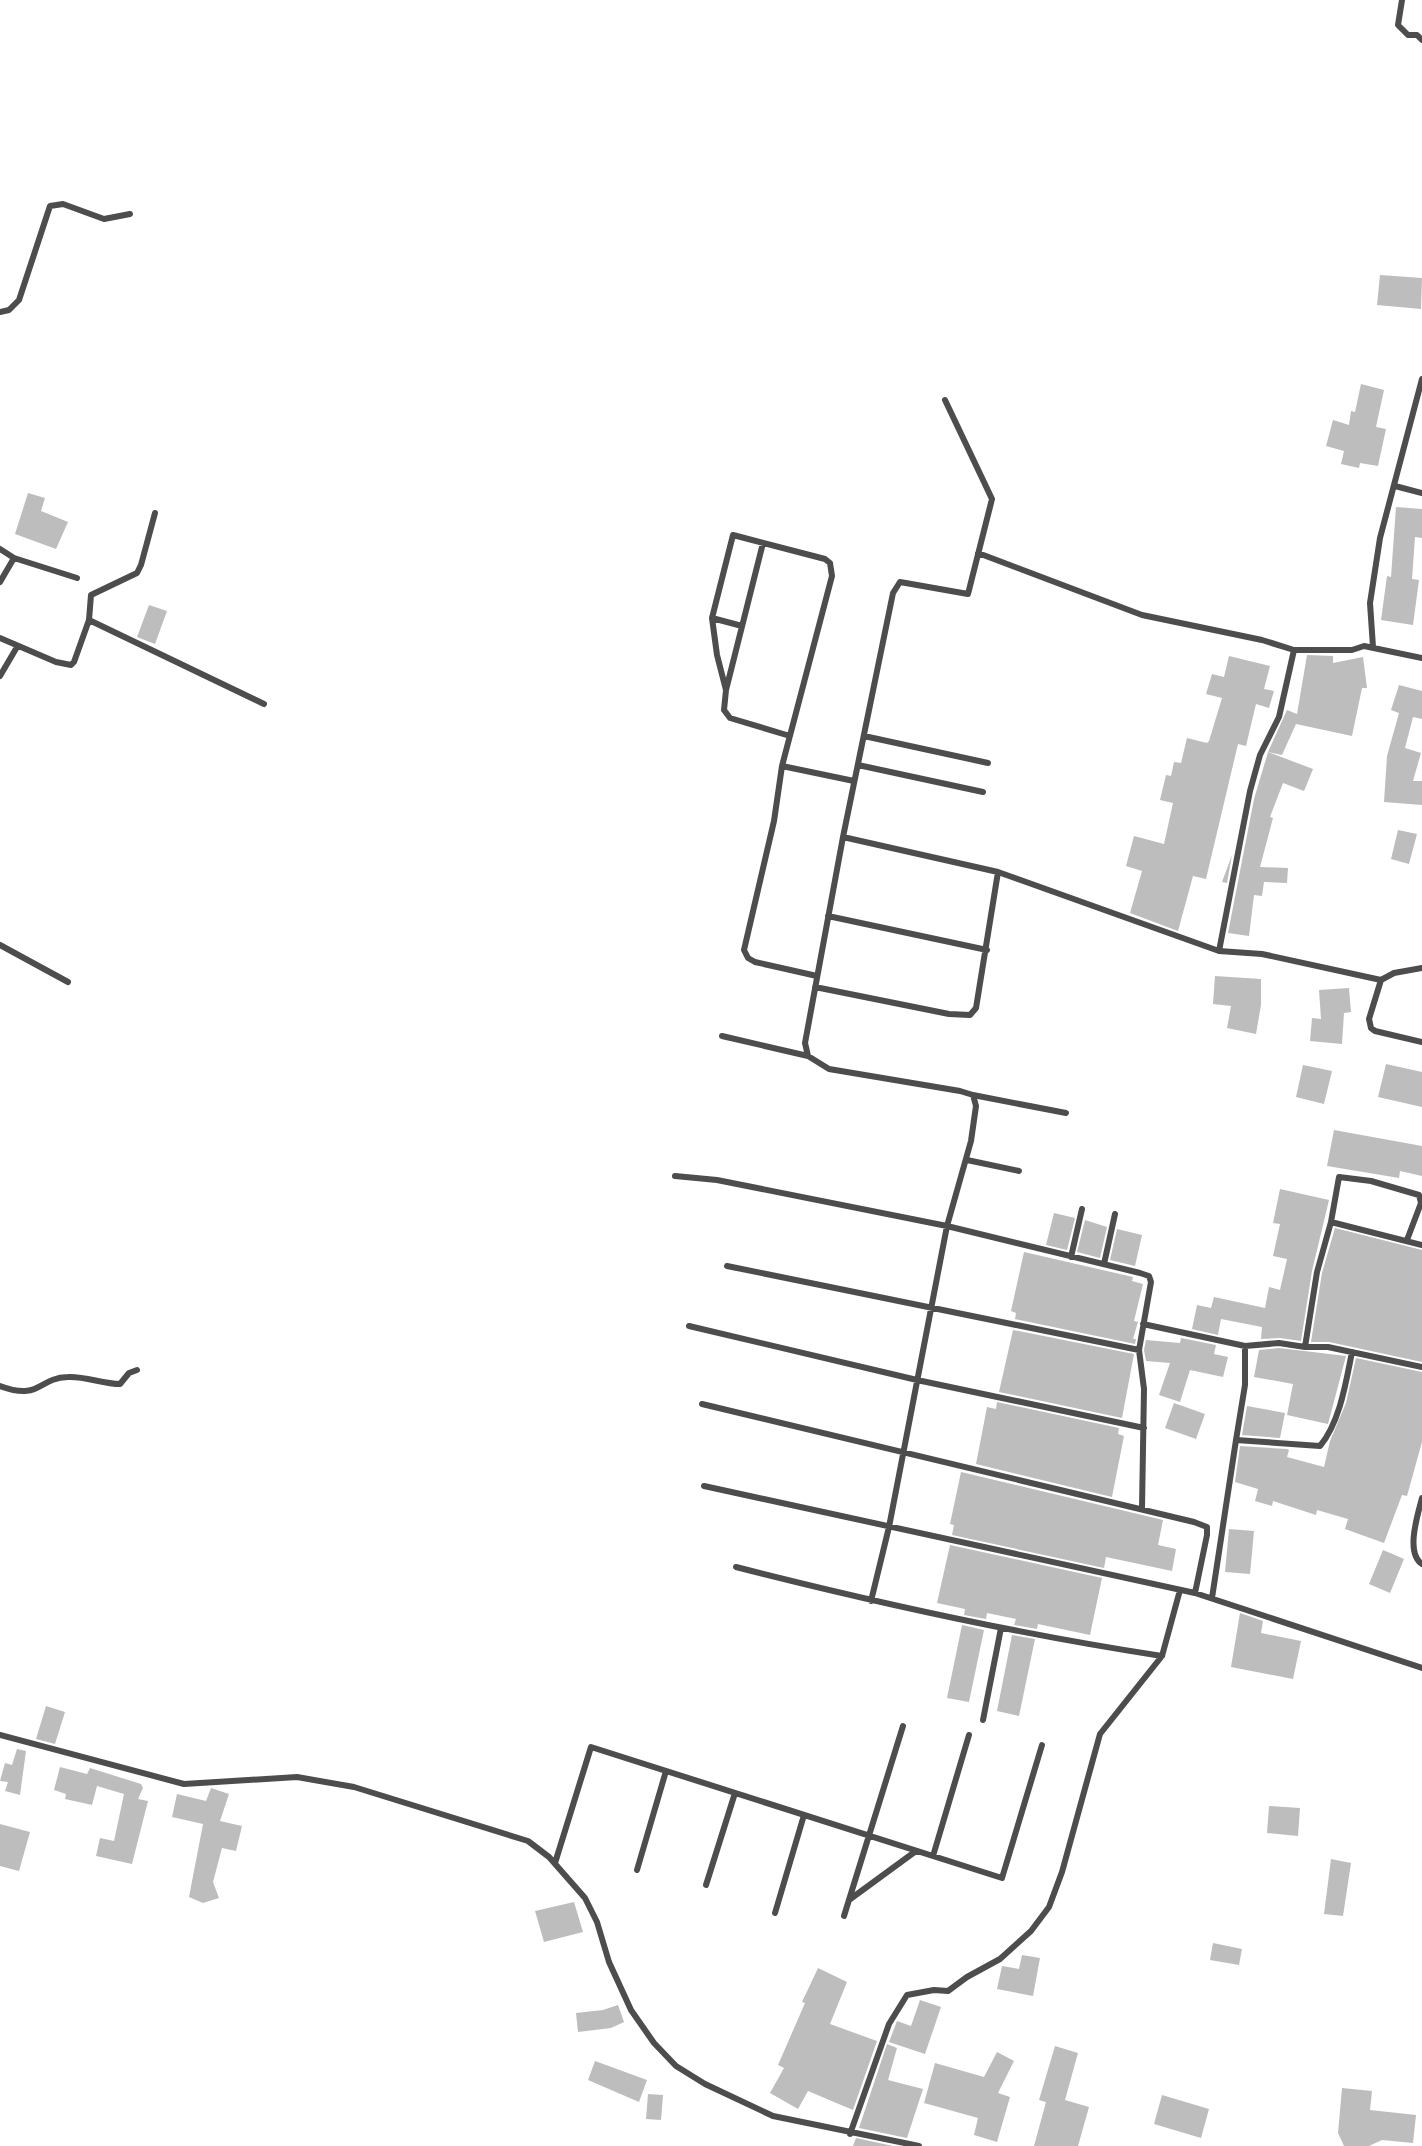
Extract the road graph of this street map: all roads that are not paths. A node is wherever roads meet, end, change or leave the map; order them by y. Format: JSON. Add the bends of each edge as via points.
{"nodes":[{"id":1,"x":1402,"y":0,"type":"edge"},
{"id":2,"x":1422,"y":40,"type":"edge"},
{"id":3,"x":130,"y":214,"type":"dead end"},
{"id":4,"x":0,"y":312,"type":"edge"},
{"id":5,"x":1422,"y":379,"type":"edge"},
{"id":6,"x":945,"y":400,"type":"dead end"},
{"id":7,"x":1395,"y":486,"type":"junction"},
{"id":8,"x":1422,"y":493,"type":"edge"},
{"id":9,"x":155,"y":513,"type":"dead end"},
{"id":10,"x":763,"y":543,"type":"junction"},
{"id":11,"x":0,"y":549,"type":"edge"},
{"id":12,"x":978,"y":554,"type":"junction"},
{"id":13,"x":14,"y":558,"type":"junction"},
{"id":14,"x":77,"y":578,"type":"dead end"},
{"id":15,"x":0,"y":582,"type":"edge"},
{"id":16,"x":712,"y":618,"type":"junction"},
{"id":17,"x":88,"y":620,"type":"junction"},
{"id":18,"x":742,"y":626,"type":"junction"},
{"id":19,"x":0,"y":638,"type":"edge"},
{"id":20,"x":17,"y":647,"type":"junction"},
{"id":21,"x":1373,"y":647,"type":"junction"},
{"id":22,"x":1294,"y":650,"type":"junction"},
{"id":23,"x":1422,"y":658,"type":"edge"},
{"id":24,"x":0,"y":676,"type":"edge"},
{"id":25,"x":726,"y":690,"type":"junction"},
{"id":26,"x":264,"y":704,"type":"dead end"},
{"id":27,"x":790,"y":736,"type":"junction"},
{"id":28,"x":864,"y":736,"type":"junction"},
{"id":29,"x":988,"y":764,"type":"dead end"},
{"id":30,"x":858,"y":765,"type":"junction"},
{"id":31,"x":783,"y":766,"type":"junction"},
{"id":32,"x":854,"y":781,"type":"junction"},
{"id":33,"x":983,"y":792,"type":"dead end"},
{"id":34,"x":843,"y":837,"type":"junction"},
{"id":35,"x":999,"y":872,"type":"junction"},
{"id":36,"x":828,"y":915,"type":"junction"},
{"id":37,"x":0,"y":945,"type":"edge"},
{"id":38,"x":987,"y":950,"type":"junction"},
{"id":39,"x":1220,"y":951,"type":"junction"},
{"id":40,"x":1422,"y":968,"type":"edge"},
{"id":41,"x":817,"y":976,"type":"junction"},
{"id":42,"x":1381,"y":980,"type":"junction"},
{"id":43,"x":68,"y":982,"type":"dead end"},
{"id":44,"x":815,"y":987,"type":"junction"},
{"id":45,"x":722,"y":1036,"type":"dead end"},
{"id":46,"x":1422,"y":1042,"type":"edge"},
{"id":47,"x":808,"y":1056,"type":"junction"},
{"id":48,"x":973,"y":1095,"type":"junction"},
{"id":49,"x":1066,"y":1113,"type":"dead end"},
{"id":50,"x":967,"y":1160,"type":"junction"},
{"id":51,"x":1018,"y":1171,"type":"dead end"},
{"id":52,"x":675,"y":1176,"type":"dead end"},
{"id":53,"x":1082,"y":1209,"type":"dead end"},
{"id":54,"x":1115,"y":1214,"type":"dead end"},
{"id":55,"x":1331,"y":1222,"type":"junction"},
{"id":56,"x":947,"y":1226,"type":"junction"},
{"id":57,"x":1407,"y":1240,"type":"junction"},
{"id":58,"x":1422,"y":1245,"type":"edge"},
{"id":59,"x":1071,"y":1257,"type":"junction"},
{"id":60,"x":1104,"y":1264,"type":"junction"},
{"id":61,"x":727,"y":1266,"type":"dead end"},
{"id":62,"x":933,"y":1308,"type":"junction"},
{"id":63,"x":1143,"y":1324,"type":"junction"},
{"id":64,"x":689,"y":1326,"type":"dead end"},
{"id":65,"x":1245,"y":1346,"type":"junction"},
{"id":66,"x":1305,"y":1347,"type":"junction"},
{"id":67,"x":1139,"y":1350,"type":"junction"},
{"id":68,"x":1352,"y":1352,"type":"junction"},
{"id":69,"x":1422,"y":1367,"type":"edge"},
{"id":70,"x":137,"y":1370,"type":"dead end"},
{"id":71,"x":917,"y":1380,"type":"junction"},
{"id":72,"x":0,"y":1386,"type":"edge"},
{"id":73,"x":702,"y":1404,"type":"dead end"},
{"id":74,"x":1144,"y":1428,"type":"junction"},
{"id":75,"x":1236,"y":1440,"type":"junction"},
{"id":76,"x":902,"y":1451,"type":"junction"},
{"id":77,"x":704,"y":1486,"type":"dead end"},
{"id":78,"x":1422,"y":1498,"type":"edge"},
{"id":79,"x":1142,"y":1508,"type":"junction"},
{"id":80,"x":889,"y":1527,"type":"junction"},
{"id":81,"x":1422,"y":1564,"type":"edge"},
{"id":82,"x":736,"y":1568,"type":"dead end"},
{"id":83,"x":1180,"y":1590,"type":"junction"},
{"id":84,"x":1195,"y":1593,"type":"junction"},
{"id":85,"x":1212,"y":1598,"type":"junction"},
{"id":86,"x":871,"y":1601,"type":"junction"},
{"id":87,"x":1001,"y":1628,"type":"junction"},
{"id":88,"x":1162,"y":1656,"type":"junction"},
{"id":89,"x":1422,"y":1668,"type":"edge"},
{"id":90,"x":982,"y":1720,"type":"dead end"},
{"id":91,"x":903,"y":1726,"type":"dead end"},
{"id":92,"x":0,"y":1735,"type":"edge"},
{"id":93,"x":969,"y":1735,"type":"dead end"},
{"id":94,"x":1042,"y":1745,"type":"dead end"},
{"id":95,"x":666,"y":1771,"type":"junction"},
{"id":96,"x":735,"y":1793,"type":"junction"},
{"id":97,"x":804,"y":1815,"type":"junction"},
{"id":98,"x":870,"y":1836,"type":"junction"},
{"id":99,"x":916,"y":1851,"type":"junction"},
{"id":100,"x":933,"y":1856,"type":"junction"},
{"id":101,"x":555,"y":1863,"type":"junction"},
{"id":102,"x":637,"y":1870,"type":"dead end"},
{"id":103,"x":706,"y":1885,"type":"dead end"},
{"id":104,"x":849,"y":1900,"type":"junction"},
{"id":105,"x":775,"y":1913,"type":"dead end"},
{"id":106,"x":844,"y":1917,"type":"dead end"},
{"id":107,"x":850,"y":2134,"type":"junction"},
{"id":108,"x":918,"y":2146,"type":"edge"}],
"edges":[{"from":1,"to":2,"type":"street","via":[[1398,25],[1408,35],[1417,35]]},
{"from":3,"to":4,"type":"street","via":[[104,219],[63,204],[50,206],[19,300],[9,310]]},
{"from":5,"to":7,"type":"street"},
{"from":6,"to":12,"type":"street","via":[[992,499]]},
{"from":7,"to":8,"type":"street"},
{"from":7,"to":21,"type":"street","via":[[1380,538],[1370,603]]},
{"from":9,"to":17,"type":"street","via":[[136,573],[91,595]]},
{"from":10,"to":16,"type":"street","via":[[733,535]]},
{"from":10,"to":18,"type":"street"},
{"from":10,"to":27,"type":"street","via":[[825,559],[833,570]]},
{"from":11,"to":13,"type":"street"},
{"from":12,"to":22,"type":"street","via":[[1142,615]]},
{"from":12,"to":28,"type":"street","via":[[968,594],[900,582],[893,593]]},
{"from":13,"to":14,"type":"street"},
{"from":13,"to":15,"type":"street"},
{"from":16,"to":18,"type":"street"},
{"from":16,"to":25,"type":"street"},
{"from":17,"to":20,"type":"street","via":[[71,665]]},
{"from":17,"to":26,"type":"street"},
{"from":18,"to":25,"type":"street"},
{"from":19,"to":20,"type":"street"},
{"from":20,"to":24,"type":"street"},
{"from":21,"to":22,"type":"street"},
{"from":21,"to":23,"type":"street"},
{"from":22,"to":39,"type":"street","via":[[1280,717],[1260,754],[1250,791]]},
{"from":25,"to":27,"type":"street","via":[[724,710],[730,718]]},
{"from":27,"to":31,"type":"street"},
{"from":28,"to":29,"type":"street"},
{"from":28,"to":30,"type":"street"},
{"from":30,"to":32,"type":"street"},
{"from":30,"to":33,"type":"street"},
{"from":31,"to":32,"type":"street"},
{"from":31,"to":41,"type":"street","via":[[744,950],[755,962]]},
{"from":32,"to":34,"type":"street"},
{"from":34,"to":35,"type":"street"},
{"from":34,"to":36,"type":"street"},
{"from":35,"to":38,"type":"street"},
{"from":35,"to":39,"type":"street"},
{"from":36,"to":38,"type":"street"},
{"from":36,"to":41,"type":"street"},
{"from":37,"to":43,"type":"street"},
{"from":38,"to":44,"type":"street","via":[[976,1008],[970,1015]]},
{"from":39,"to":42,"type":"street","via":[[1262,954]]},
{"from":40,"to":42,"type":"street","via":[[1394,973]]},
{"from":41,"to":44,"type":"street"},
{"from":42,"to":46,"type":"street","via":[[1369,1019],[1371,1028]]},
{"from":44,"to":47,"type":"street","via":[[804,1043]]},
{"from":45,"to":47,"type":"street"},
{"from":47,"to":48,"type":"street","via":[[829,1069]]},
{"from":48,"to":49,"type":"street"},
{"from":48,"to":50,"type":"street","via":[[976,1106]]},
{"from":50,"to":51,"type":"street"},
{"from":50,"to":56,"type":"street"},
{"from":52,"to":56,"type":"street","via":[[717,1180]]},
{"from":53,"to":59,"type":"street"},
{"from":54,"to":60,"type":"street"},
{"from":55,"to":57,"type":"street"},
{"from":55,"to":57,"type":"street","via":[[1339,1177],[1371,1181],[1422,1199]]},
{"from":55,"to":66,"type":"street","via":[[1317,1272]]},
{"from":56,"to":59,"type":"street"},
{"from":56,"to":62,"type":"street"},
{"from":57,"to":58,"type":"street"},
{"from":59,"to":60,"type":"street"},
{"from":60,"to":63,"type":"street","via":[[1149,1276]]},
{"from":61,"to":62,"type":"street"},
{"from":62,"to":67,"type":"street"},
{"from":62,"to":71,"type":"street"},
{"from":63,"to":65,"type":"street"},
{"from":63,"to":67,"type":"street"},
{"from":64,"to":71,"type":"street"},
{"from":65,"to":66,"type":"street","via":[[1279,1343]]},
{"from":65,"to":75,"type":"street","via":[[1245,1384]]},
{"from":66,"to":68,"type":"street"},
{"from":67,"to":74,"type":"street","via":[[1144,1378]]},
{"from":68,"to":69,"type":"street"},
{"from":68,"to":75,"type":"street","via":[[1342,1396],[1320,1446]]},
{"from":70,"to":72,"type":"street","via":[[120,1384],[69,1377],[23,1393]]},
{"from":71,"to":74,"type":"street"},
{"from":71,"to":76,"type":"street"},
{"from":73,"to":76,"type":"street"},
{"from":74,"to":79,"type":"street"},
{"from":75,"to":85,"type":"street"},
{"from":76,"to":79,"type":"street"},
{"from":76,"to":80,"type":"street"},
{"from":77,"to":80,"type":"street"},
{"from":78,"to":81,"type":"street","via":[[1413,1547]]},
{"from":79,"to":84,"type":"street","via":[[1206,1527]]},
{"from":80,"to":83,"type":"street"},
{"from":80,"to":86,"type":"street"},
{"from":82,"to":86,"type":"street"},
{"from":83,"to":84,"type":"street"},
{"from":83,"to":88,"type":"street"},
{"from":84,"to":85,"type":"street"},
{"from":85,"to":89,"type":"street"},
{"from":86,"to":87,"type":"street"},
{"from":87,"to":88,"type":"street"},
{"from":87,"to":90,"type":"street"},
{"from":88,"to":107,"type":"street","via":[[1100,1734],[1049,1907],[1031,1931],[1000,1959],[948,1991],[908,1995],[889,2024]]},
{"from":91,"to":98,"type":"street"},
{"from":92,"to":101,"type":"street","via":[[184,1784],[297,1777],[354,1787],[528,1841]]},
{"from":93,"to":100,"type":"street"},
{"from":94,"to":100,"type":"street","via":[[1002,1878]]},
{"from":95,"to":96,"type":"street"},
{"from":95,"to":101,"type":"street","via":[[591,1747]]},
{"from":95,"to":102,"type":"street"},
{"from":96,"to":97,"type":"street"},
{"from":96,"to":103,"type":"street"},
{"from":97,"to":98,"type":"street"},
{"from":97,"to":105,"type":"street"},
{"from":98,"to":99,"type":"street"},
{"from":98,"to":104,"type":"street"},
{"from":99,"to":100,"type":"street"},
{"from":99,"to":104,"type":"street"},
{"from":101,"to":107,"type":"street","via":[[585,1898],[631,2010],[676,2066],[772,2116]]},
{"from":104,"to":106,"type":"street"},
{"from":107,"to":108,"type":"street"}]}
